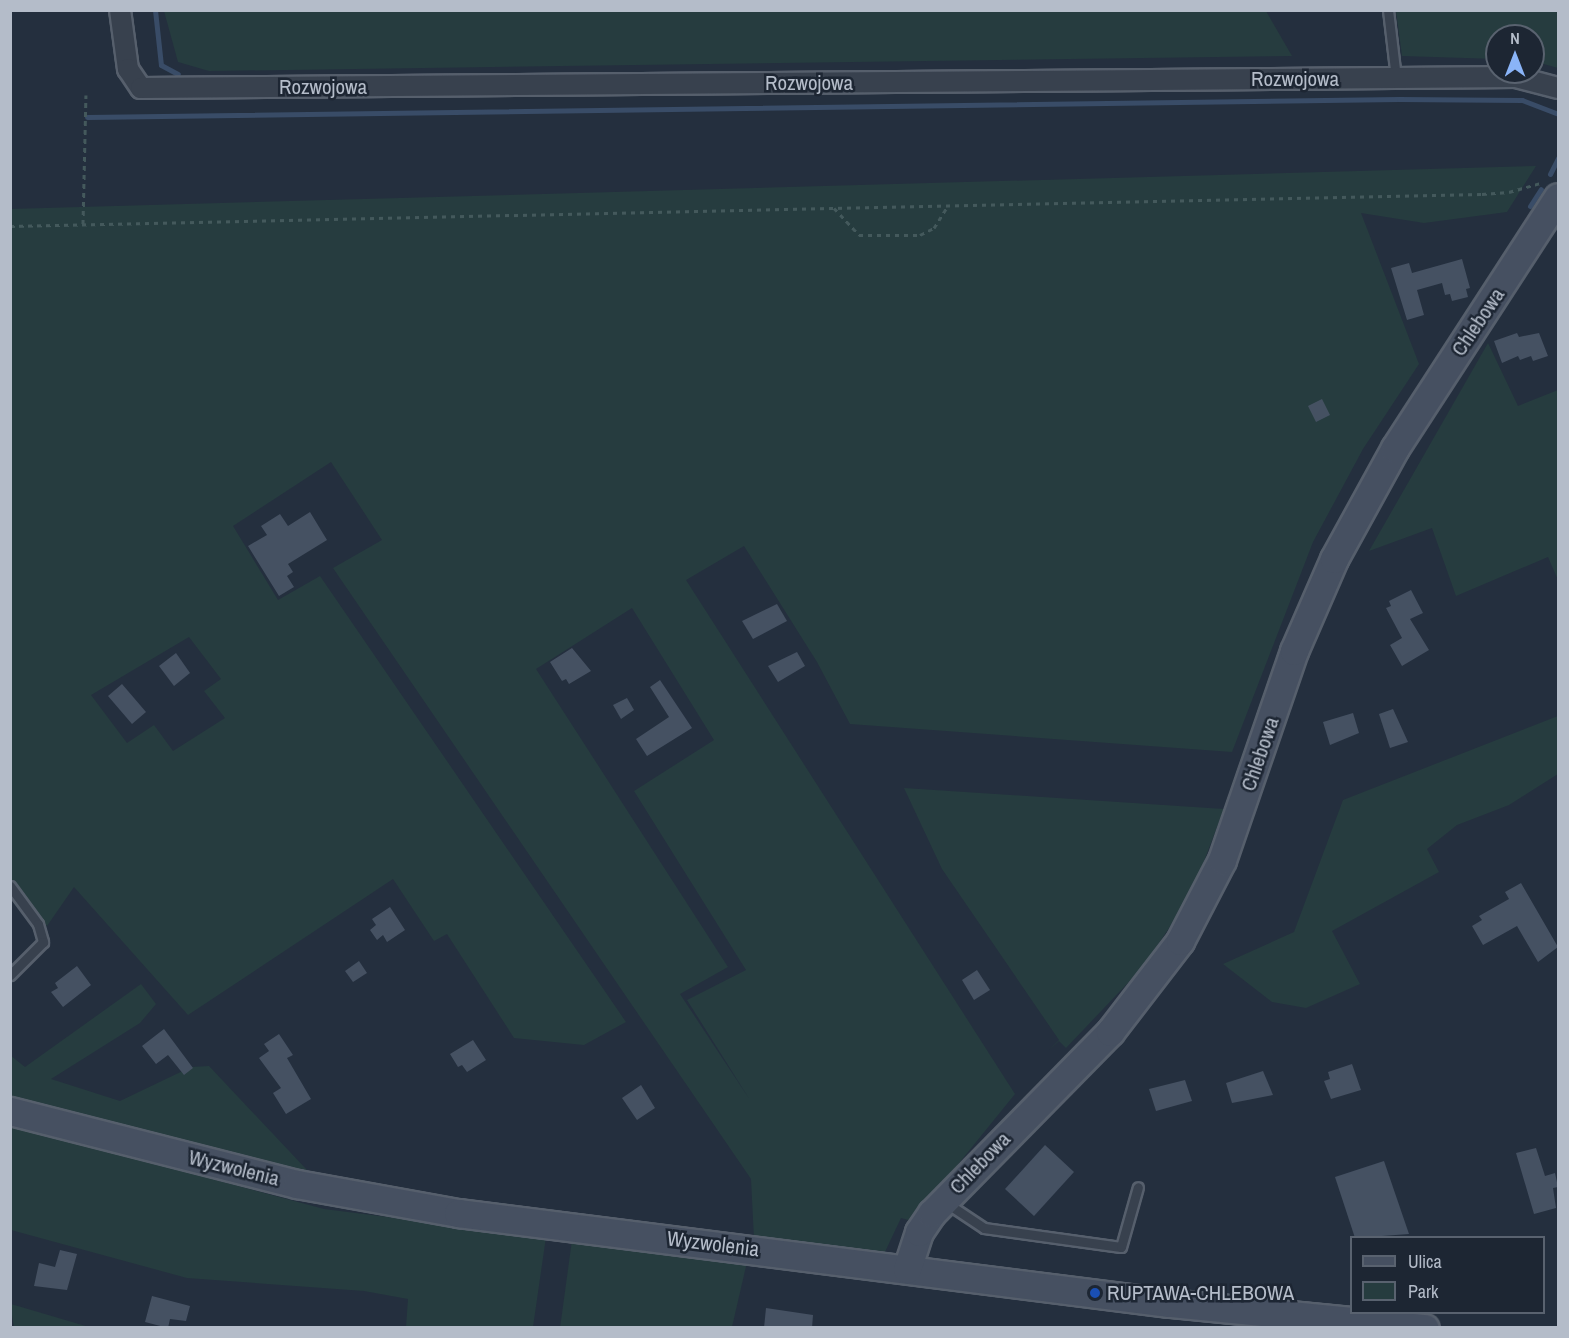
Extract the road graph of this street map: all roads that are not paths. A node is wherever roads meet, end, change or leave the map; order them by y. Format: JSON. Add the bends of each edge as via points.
{"nodes":[{"id":1,"x":120,"y":10,"type":"edge"},
{"id":2,"x":1388,"y":10,"type":"edge"},
{"id":3,"x":1396,"y":78,"type":"junction"},
{"id":4,"x":1558,"y":87,"type":"edge"},
{"id":5,"x":1553,"y":190,"type":"edge"},
{"id":6,"x":10,"y":886,"type":"edge"},
{"id":7,"x":10,"y":975,"type":"edge"},
{"id":8,"x":10,"y":1111,"type":"edge"},
{"id":9,"x":1138,"y":1187,"type":"dead end"},
{"id":10,"x":942,"y":1201,"type":"junction"},
{"id":11,"x":907,"y":1269,"type":"junction"},
{"id":12,"x":1296,"y":1322,"type":"edge"},
{"id":13,"x":1425,"y":1328,"type":"edge"}],
"edges":[{"from":1,"to":3,"type":"street","name":"Rozwojowa","via":[[128,69],[141,88]]},
{"from":2,"to":3,"type":"lane"},
{"from":3,"to":4,"type":"street","name":"Rozwojowa","via":[[1516,77]]},
{"from":5,"to":10,"type":"street","name":"Chlebowa","via":[[1395,448],[1338,550],[1294,651],[1222,860],[1170,957],[1110,1032]]},
{"from":6,"to":7,"type":"lane","via":[[38,924],[43,942]]},
{"from":8,"to":11,"type":"street","name":"Wyzwolenia","via":[[274,1179],[373,1200]]},
{"from":9,"to":10,"type":"lane","via":[[1121,1247],[984,1228]]},
{"from":10,"to":11,"type":"street","name":"Chlebowa","via":[[920,1232]]},
{"from":11,"to":12,"type":"street","name":"Wyzwolenia"},
{"from":12,"to":13,"type":"street","name":"Wyzwolenia"}]}
